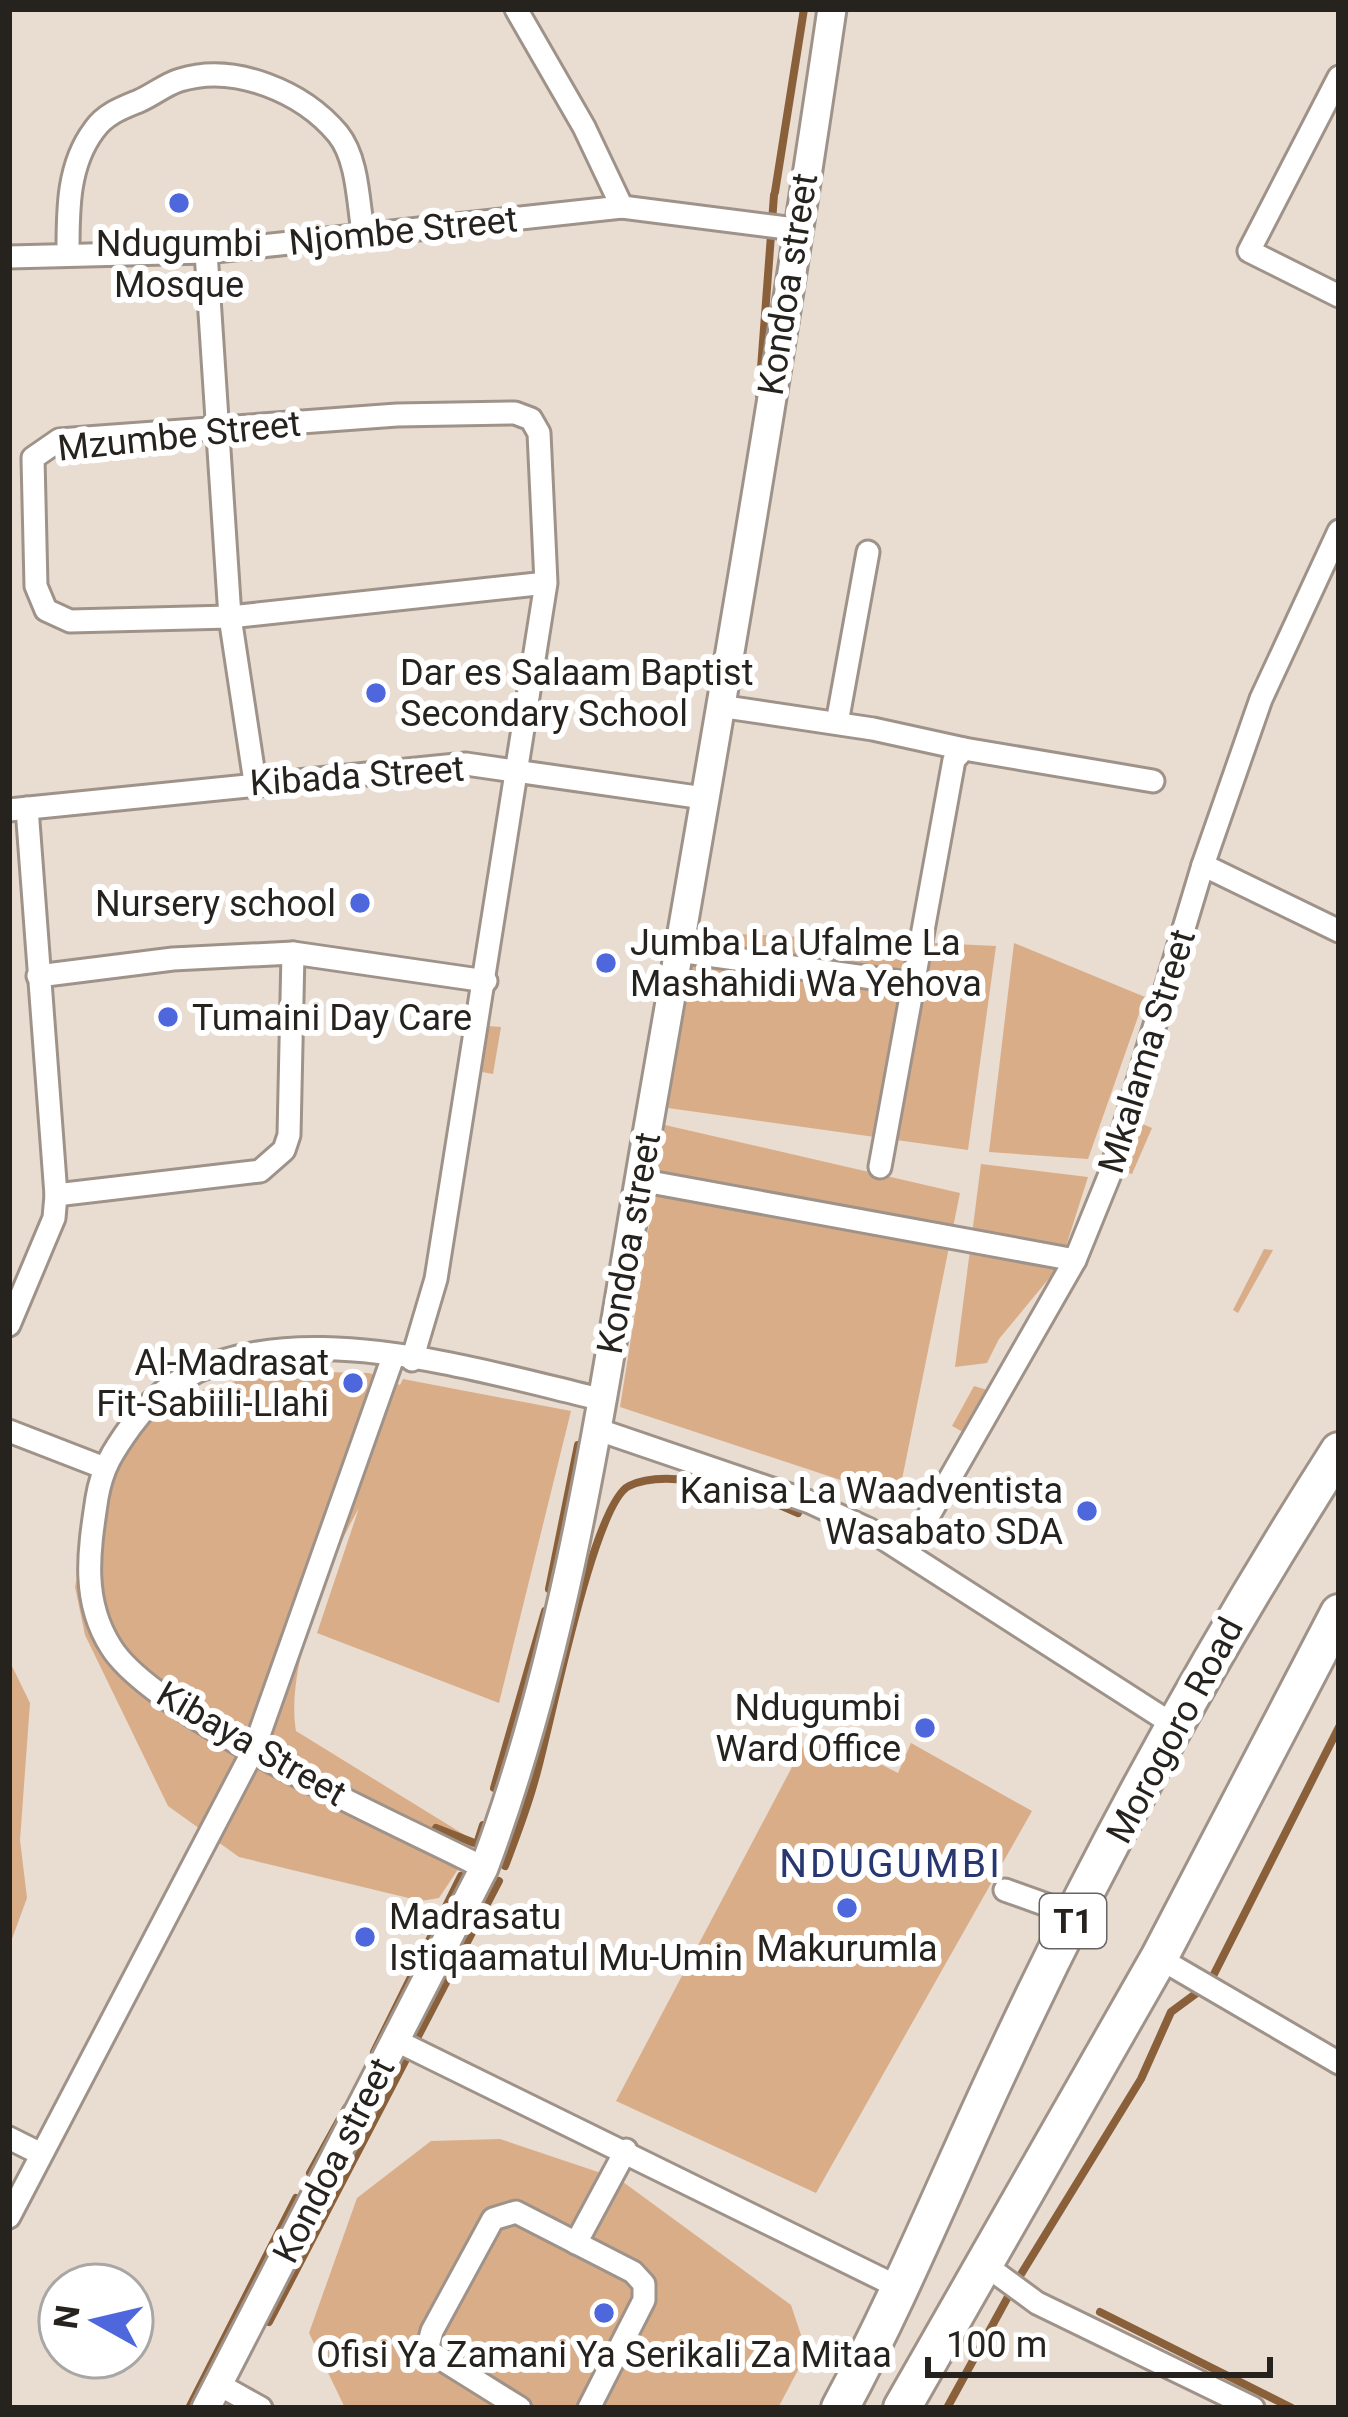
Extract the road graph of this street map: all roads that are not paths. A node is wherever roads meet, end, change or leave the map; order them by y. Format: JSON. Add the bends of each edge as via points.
{"nodes":[{"id":1,"x":516,"y":9,"type":"edge"},
{"id":2,"x":832,"y":9,"type":"edge"},
{"id":3,"x":1339,"y":77,"type":"edge"},
{"id":4,"x":622,"y":207,"type":"junction"},
{"id":5,"x":795,"y":230,"type":"junction"},
{"id":6,"x":363,"y":232,"type":"junction"},
{"id":7,"x":206,"y":253,"type":"junction"},
{"id":8,"x":68,"y":255,"type":"junction"},
{"id":9,"x":9,"y":257,"type":"edge"},
{"id":10,"x":1339,"y":296,"type":"edge"},
{"id":11,"x":218,"y":427,"type":"junction"},
{"id":12,"x":1339,"y":531,"type":"edge"},
{"id":13,"x":868,"y":552,"type":"dead end"},
{"id":14,"x":1333,"y":561,"type":"edge"},
{"id":15,"x":546,"y":583,"type":"junction"},
{"id":16,"x":230,"y":617,"type":"junction"},
{"id":17,"x":719,"y":706,"type":"junction"},
{"id":18,"x":837,"y":723,"type":"junction"},
{"id":19,"x":964,"y":748,"type":"junction"},
{"id":20,"x":518,"y":768,"type":"junction"},
{"id":21,"x":1153,"y":781,"type":"dead end"},
{"id":22,"x":254,"y":782,"type":"junction"},
{"id":23,"x":704,"y":798,"type":"junction"},
{"id":24,"x":18,"y":809,"type":"edge"},
{"id":25,"x":1203,"y":865,"type":"junction"},
{"id":26,"x":1339,"y":931,"type":"edge"},
{"id":27,"x":678,"y":951,"type":"junction"},
{"id":28,"x":293,"y":953,"type":"junction"},
{"id":29,"x":38,"y":976,"type":"junction"},
{"id":30,"x":486,"y":981,"type":"junction"},
{"id":31,"x":916,"y":984,"type":"junction"},
{"id":32,"x":880,"y":1167,"type":"dead end"},
{"id":33,"x":638,"y":1180,"type":"junction"},
{"id":34,"x":56,"y":1195,"type":"junction"},
{"id":35,"x":1075,"y":1260,"type":"junction"},
{"id":36,"x":9,"y":1325,"type":"edge"},
{"id":37,"x":403,"y":1358,"type":"junction"},
{"id":38,"x":601,"y":1399,"type":"junction"},
{"id":39,"x":596,"y":1429,"type":"junction"},
{"id":40,"x":9,"y":1431,"type":"edge"},
{"id":41,"x":1339,"y":1451,"type":"edge"},
{"id":42,"x":102,"y":1467,"type":"junction"},
{"id":43,"x":909,"y":1550,"type":"junction"},
{"id":44,"x":1339,"y":1613,"type":"edge"},
{"id":45,"x":1177,"y":1727,"type":"junction"},
{"id":46,"x":254,"y":1749,"type":"junction"},
{"id":47,"x":484,"y":1868,"type":"junction"},
{"id":48,"x":1005,"y":1890,"type":"dead end"},
{"id":49,"x":1072,"y":1922,"type":"junction"},
{"id":50,"x":1159,"y":1958,"type":"junction"},
{"id":51,"x":395,"y":2040,"type":"junction"},
{"id":52,"x":1339,"y":2063,"type":"edge"},
{"id":53,"x":9,"y":2138,"type":"edge"},
{"id":54,"x":626,"y":2150,"type":"junction"},
{"id":55,"x":40,"y":2154,"type":"junction"},
{"id":56,"x":9,"y":2217,"type":"edge"},
{"id":57,"x":576,"y":2243,"type":"junction"},
{"id":58,"x":985,"y":2264,"type":"junction"},
{"id":59,"x":902,"y":2289,"type":"junction"},
{"id":60,"x":212,"y":2396,"type":"edge"},
{"id":61,"x":1248,"y":2407,"type":"edge"},
{"id":62,"x":261,"y":2408,"type":"edge"},
{"id":63,"x":520,"y":2408,"type":"edge"},
{"id":64,"x":589,"y":2408,"type":"edge"},
{"id":65,"x":840,"y":2408,"type":"edge"},
{"id":66,"x":902,"y":2408,"type":"edge"}],
"edges":[{"from":1,"to":4,"type":"street"},
{"from":2,"to":5,"type":"street","name":"Kondoa street"},
{"from":3,"to":10,"type":"street","via":[[1249,251]]},
{"from":4,"to":5,"type":"street","name":"Njombe Street"},
{"from":4,"to":6,"type":"street","name":"Njombe Street"},
{"from":5,"to":17,"type":"street","name":"Kondoa street"},
{"from":6,"to":7,"type":"street","name":"Njombe Street"},
{"from":6,"to":8,"type":"street","via":[[340,137],[302,102],[219,74],[180,80],[95,128],[68,203]]},
{"from":7,"to":8,"type":"street","name":"Njombe Street"},
{"from":7,"to":11,"type":"street"},
{"from":8,"to":9,"type":"street","name":"Njombe Street"},
{"from":11,"to":15,"type":"street","name":"Mzumbe Street","via":[[397,415],[531,419],[539,433]]},
{"from":11,"to":16,"type":"street"},
{"from":11,"to":16,"type":"street","name":"Mzumbe Street","via":[[45,446],[33,458],[36,586],[46,610],[70,621]]},
{"from":12,"to":14,"type":"street","name":"Mkalama Street"},
{"from":13,"to":18,"type":"street"},
{"from":14,"to":25,"type":"street","name":"Mkalama Street","via":[[1269,679]]},
{"from":15,"to":16,"type":"street","name":"Mzumbe Street"},
{"from":15,"to":20,"type":"street","name":"Mzumbe Street"},
{"from":16,"to":22,"type":"street"},
{"from":17,"to":18,"type":"street"},
{"from":17,"to":23,"type":"street","name":"Kondoa street"},
{"from":18,"to":19,"type":"street"},
{"from":19,"to":21,"type":"street"},
{"from":19,"to":31,"type":"street","via":[[948,781]]},
{"from":20,"to":22,"type":"street","name":"Kibada Street","via":[[415,766]]},
{"from":20,"to":23,"type":"street","name":"Kibada Street"},
{"from":20,"to":30,"type":"street","name":"Mzumbe Street"},
{"from":22,"to":24,"type":"street","name":"Kibada Street"},
{"from":23,"to":27,"type":"street","name":"Kondoa street"},
{"from":24,"to":29,"type":"street"},
{"from":25,"to":26,"type":"street"},
{"from":25,"to":35,"type":"street","name":"Mkalama Street","via":[[1110,1174]]},
{"from":27,"to":31,"type":"street"},
{"from":27,"to":33,"type":"street","name":"Kondoa street"},
{"from":28,"to":29,"type":"street"},
{"from":28,"to":30,"type":"street"},
{"from":28,"to":34,"type":"street","via":[[289,1135],[275,1161],[235,1178]]},
{"from":29,"to":34,"type":"street"},
{"from":30,"to":37,"type":"street","name":"Mzumbe Street","via":[[436,1279]]},
{"from":31,"to":32,"type":"street"},
{"from":33,"to":35,"type":"street"},
{"from":33,"to":38,"type":"street","name":"Kondoa street"},
{"from":34,"to":36,"type":"street"},
{"from":35,"to":43,"type":"street","name":"Mkalama Street"},
{"from":37,"to":38,"type":"street","name":"Kibaya Street"},
{"from":37,"to":42,"type":"street","name":"Kibaya Street","via":[[267,1349],[198,1370],[146,1405]]},
{"from":37,"to":46,"type":"street","name":"Mzumbe Street"},
{"from":38,"to":39,"type":"street","name":"Kondoa street"},
{"from":39,"to":43,"type":"street","via":[[810,1502]]},
{"from":39,"to":47,"type":"street","name":"Kondoa street","via":[[528,1739]]},
{"from":40,"to":42,"type":"street"},
{"from":41,"to":45,"type":"highway","name":"Morogoro Road","number":"T1","via":[[1236,1612]]},
{"from":42,"to":46,"type":"street","name":"Kibaya Street","via":[[90,1600],[112,1649],[169,1703]]},
{"from":43,"to":45,"type":"street"},
{"from":44,"to":50,"type":"highway","number":"T1"},
{"from":45,"to":49,"type":"highway","name":"Morogoro Road","number":"T1"},
{"from":46,"to":47,"type":"street","name":"Kibaya Street"},
{"from":46,"to":55,"type":"street","name":"Mzumbe Street"},
{"from":47,"to":51,"type":"street","name":"Kondoa street"},
{"from":48,"to":49,"type":"street"},
{"from":49,"to":59,"type":"highway","name":"Morogoro Road","number":"T1"},
{"from":50,"to":52,"type":"street"},
{"from":50,"to":58,"type":"highway","number":"T1"},
{"from":51,"to":54,"type":"street"},
{"from":51,"to":60,"type":"street","name":"Kondoa street"},
{"from":53,"to":55,"type":"street"},
{"from":54,"to":57,"type":"street"},
{"from":54,"to":59,"type":"street"},
{"from":55,"to":56,"type":"street","name":"Mzumbe Street"},
{"from":57,"to":63,"type":"street","via":[[502,2212],[427,2342],[434,2358]]},
{"from":57,"to":64,"type":"street","via":[[644,2284],[644,2300]]},
{"from":58,"to":61,"type":"street","via":[[1037,2303]]},
{"from":58,"to":66,"type":"highway","number":"T1"},
{"from":59,"to":65,"type":"highway","name":"Morogoro Road","number":"T1"},
{"from":60,"to":62,"type":"street"}]}
